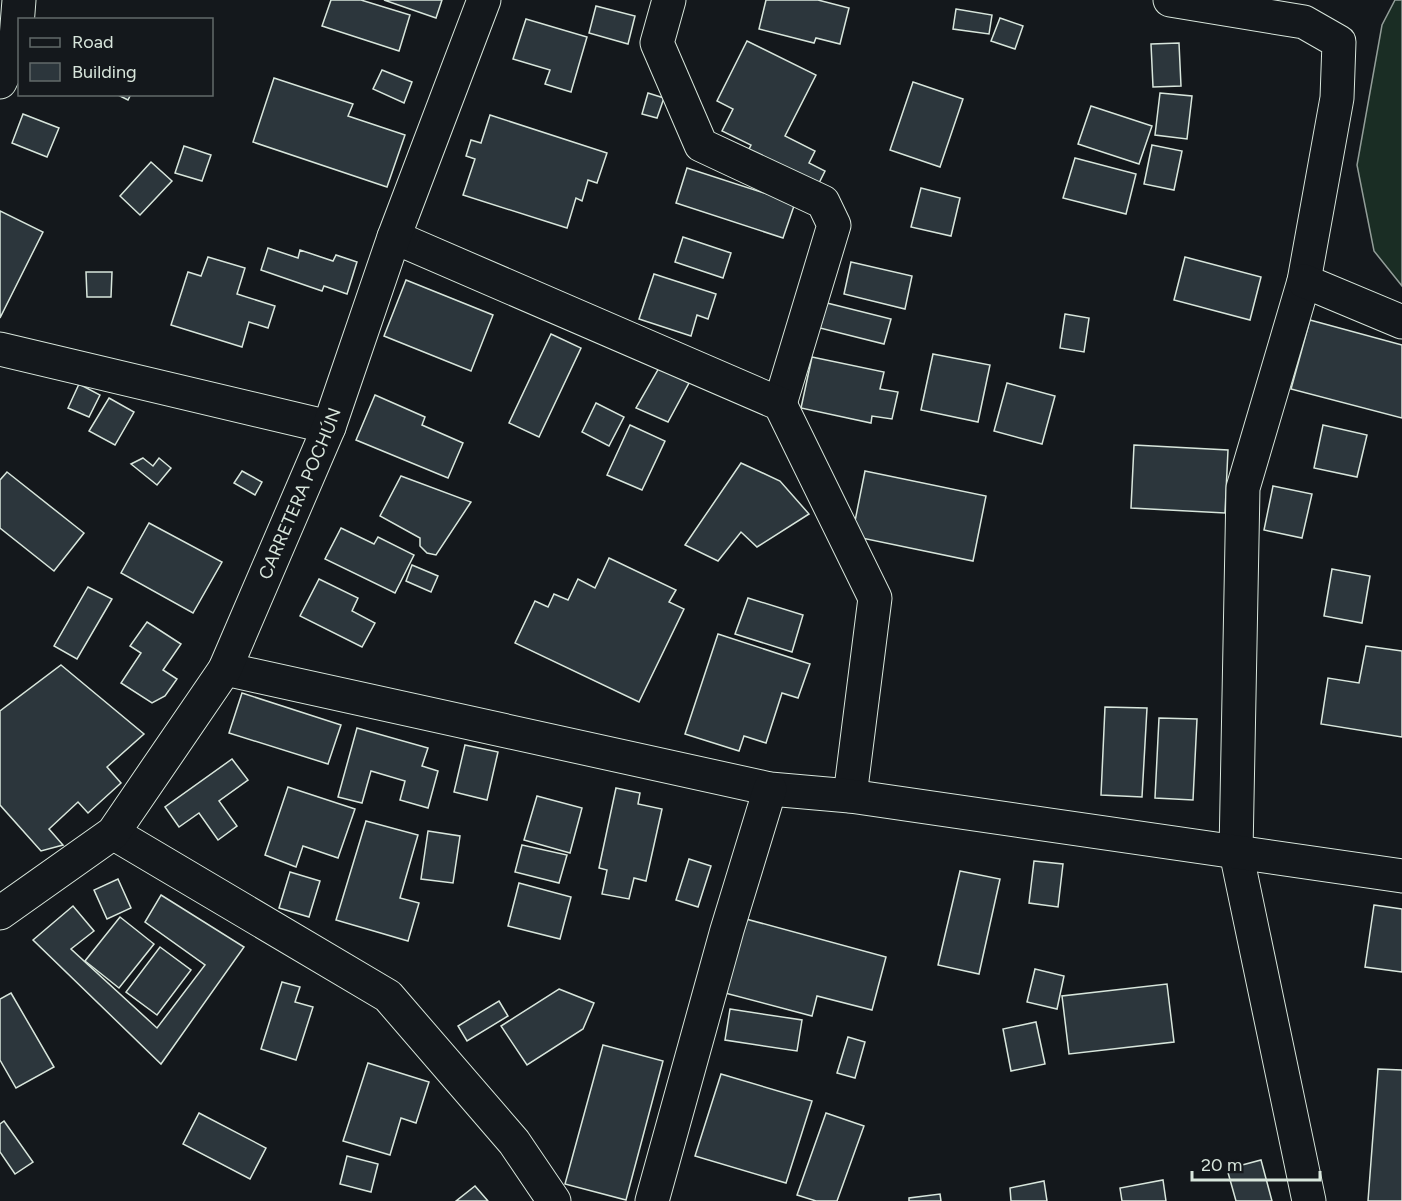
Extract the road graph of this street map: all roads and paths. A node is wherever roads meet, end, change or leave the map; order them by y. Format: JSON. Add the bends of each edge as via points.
{"nodes":[{"id":1,"x":19,"y":0,"type":"edge"},
{"id":2,"x":484,"y":0,"type":"edge"},
{"id":3,"x":669,"y":0,"type":"edge"},
{"id":4,"x":1170,"y":0,"type":"edge"},
{"id":5,"x":0,"y":82,"type":"edge"},
{"id":6,"x":394,"y":237,"type":"junction"},
{"id":7,"x":1304,"y":281,"type":"junction"},
{"id":8,"x":1402,"y":322,"type":"edge"},
{"id":9,"x":0,"y":349,"type":"edge"},
{"id":10,"x":780,"y":404,"type":"junction"},
{"id":11,"x":329,"y":427,"type":"junction"},
{"id":12,"x":225,"y":669,"type":"junction"},
{"id":13,"x":770,"y":789,"type":"junction"},
{"id":14,"x":850,"y":796,"type":"junction"},
{"id":15,"x":113,"y":833,"type":"junction"},
{"id":16,"x":1236,"y":852,"type":"junction"},
{"id":17,"x":1402,"y":876,"type":"edge"},
{"id":18,"x":0,"y":913,"type":"edge"},
{"id":19,"x":554,"y":1201,"type":"edge"},
{"id":20,"x":652,"y":1201,"type":"edge"},
{"id":21,"x":1310,"y":1201,"type":"edge"}],
"edges":[{"from":1,"to":5,"type":"street","via":[[15,51]]},
{"from":2,"to":6,"type":"street","name":"CARRETERA POCHÚN"},
{"from":3,"to":10,"type":"street","via":[[657,44],[701,145],[823,202],[834,225]]},
{"from":4,"to":7,"type":"street","via":[[1304,22],[1339,42],[1337,98]]},
{"from":6,"to":10,"type":"street"},
{"from":6,"to":11,"type":"street","name":"CARRETERA POCHÚN"},
{"from":7,"to":8,"type":"street"},
{"from":7,"to":16,"type":"street","via":[[1243,488]]},
{"from":9,"to":11,"type":"street"},
{"from":10,"to":14,"type":"street","via":[[875,598]]},
{"from":11,"to":12,"type":"street","name":"CARRETERA POCHÚN"},
{"from":12,"to":13,"type":"street"},
{"from":12,"to":15,"type":"street","name":"CARRETERA POCHÚN"},
{"from":13,"to":14,"type":"street"},
{"from":13,"to":20,"type":"street"},
{"from":14,"to":16,"type":"street"},
{"from":15,"to":18,"type":"street","name":"CARRETERA POCHÚN"},
{"from":15,"to":19,"type":"street","via":[[388,996],[514,1142]]},
{"from":16,"to":17,"type":"street"},
{"from":16,"to":21,"type":"street"}]}
